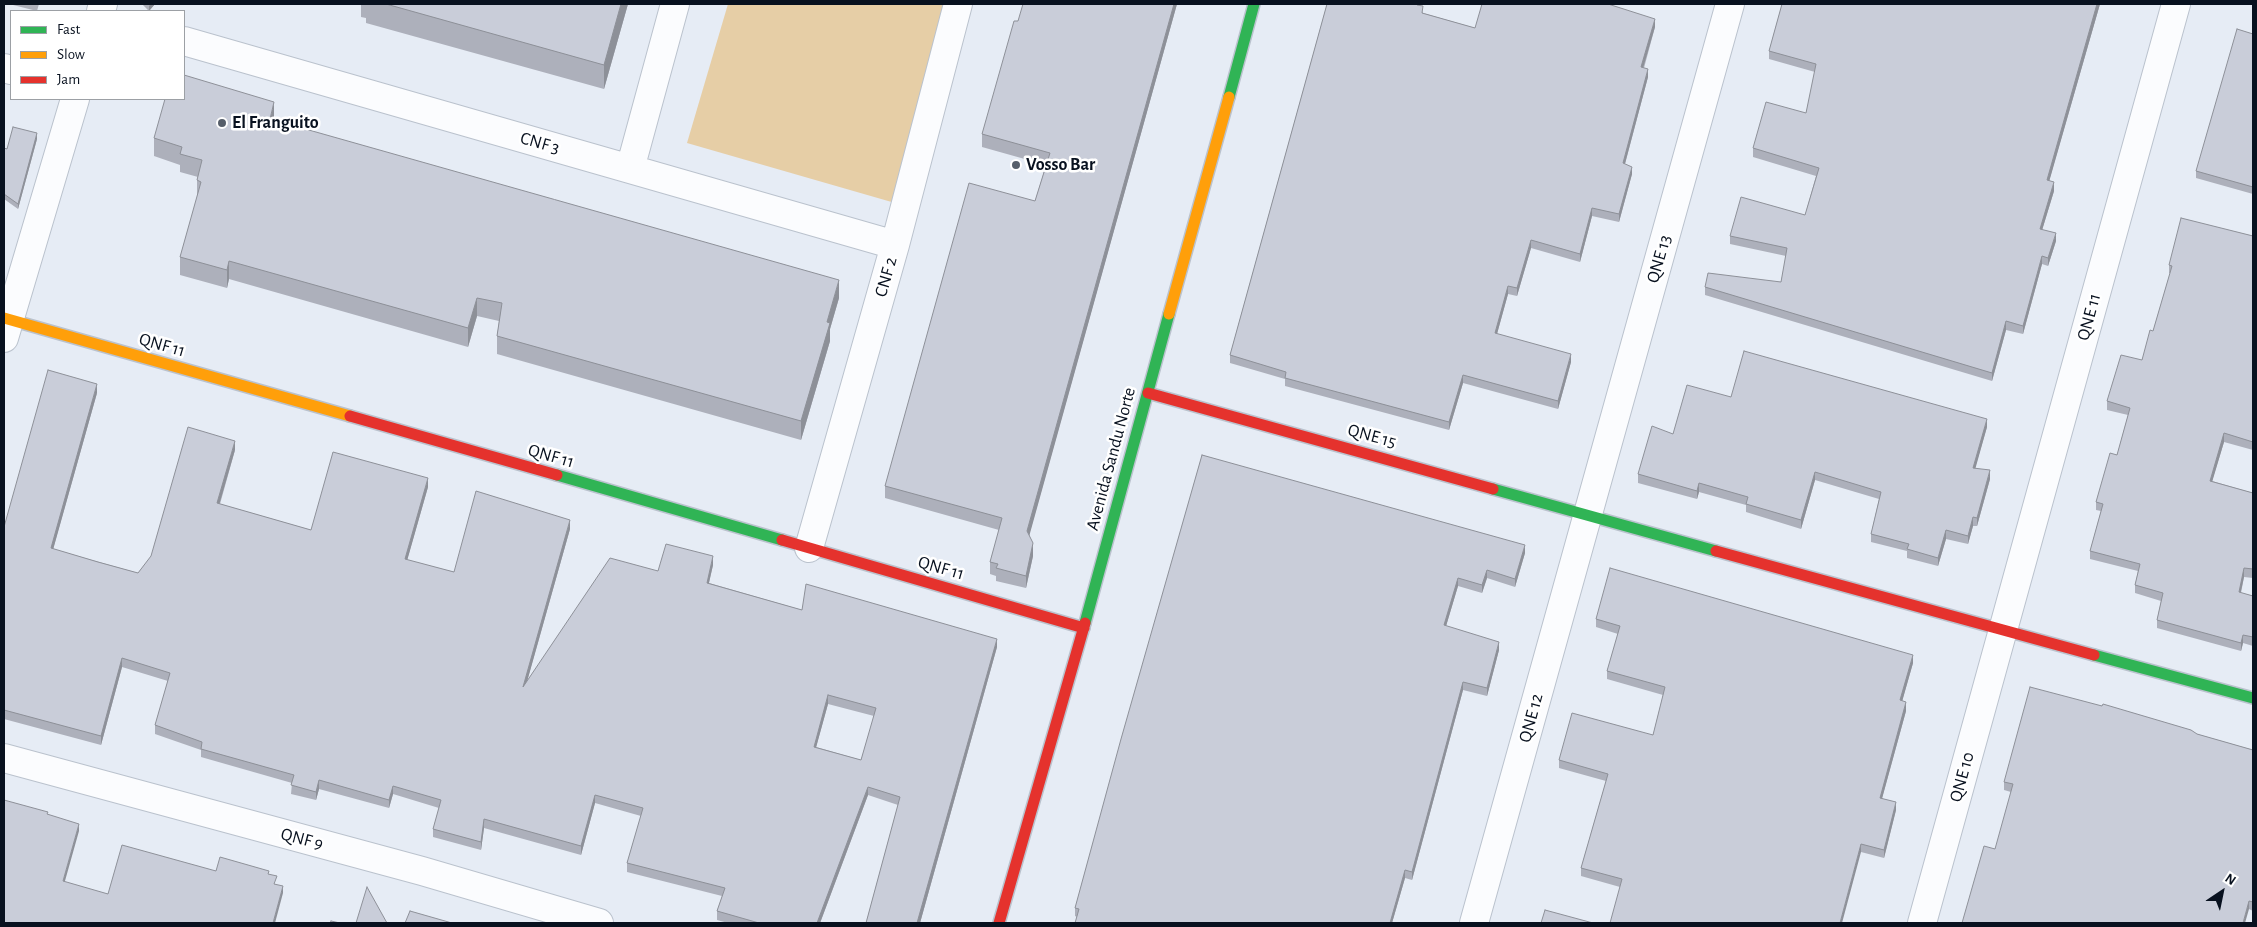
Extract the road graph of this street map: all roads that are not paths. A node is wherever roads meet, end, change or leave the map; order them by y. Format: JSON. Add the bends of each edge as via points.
{"nodes":[{"id":1,"x":676,"y":4,"type":"edge"},
{"id":2,"x":958,"y":4,"type":"edge"},
{"id":3,"x":1254,"y":4,"type":"edge"},
{"id":4,"x":1730,"y":4,"type":"edge"},
{"id":5,"x":2176,"y":4,"type":"edge"},
{"id":6,"x":185,"y":41,"type":"edge"},
{"id":7,"x":75,"y":100,"type":"edge"},
{"id":8,"x":630,"y":169,"type":"junction"},
{"id":9,"x":895,"y":245,"type":"junction"},
{"id":10,"x":5,"y":325,"type":"edge"},
{"id":11,"x":1148,"y":393,"type":"junction"},
{"id":12,"x":1588,"y":514,"type":"junction"},
{"id":13,"x":810,"y":548,"type":"junction"},
{"id":14,"x":1084,"y":628,"type":"junction"},
{"id":15,"x":2003,"y":630,"type":"junction"},
{"id":16,"x":2253,"y":698,"type":"edge"},
{"id":17,"x":4,"y":758,"type":"edge"},
{"id":18,"x":599,"y":923,"type":"edge"},
{"id":19,"x":999,"y":923,"type":"edge"},
{"id":20,"x":1474,"y":923,"type":"edge"},
{"id":21,"x":1922,"y":923,"type":"edge"}],
"edges":[{"from":1,"to":8,"type":"street"},
{"from":2,"to":9,"type":"street","name":"CNF 2"},
{"from":3,"to":11,"type":"street","name":"Avenida Sandu Norte"},
{"from":4,"to":12,"type":"street","name":"QNE 13"},
{"from":5,"to":15,"type":"street","name":"QNE 11"},
{"from":6,"to":8,"type":"street","name":"CNF 3"},
{"from":7,"to":10,"type":"street"},
{"from":8,"to":9,"type":"street","name":"CNF 3"},
{"from":9,"to":13,"type":"street","name":"CNF 2"},
{"from":10,"to":13,"type":"street","name":"QNF 11"},
{"from":11,"to":12,"type":"street","name":"QNE 15"},
{"from":11,"to":14,"type":"street","name":"Avenida Sandu Norte"},
{"from":12,"to":15,"type":"street","name":"QNE 15"},
{"from":12,"to":20,"type":"street","name":"QNE 12"},
{"from":13,"to":14,"type":"street","name":"QNF 11"},
{"from":14,"to":19,"type":"street","name":"Avenida Sandu Norte"},
{"from":15,"to":16,"type":"street","name":"QNE 15"},
{"from":15,"to":21,"type":"street","name":"QNE 10"},
{"from":17,"to":18,"type":"street","name":"QNF 9","via":[[422,871]]}]}
